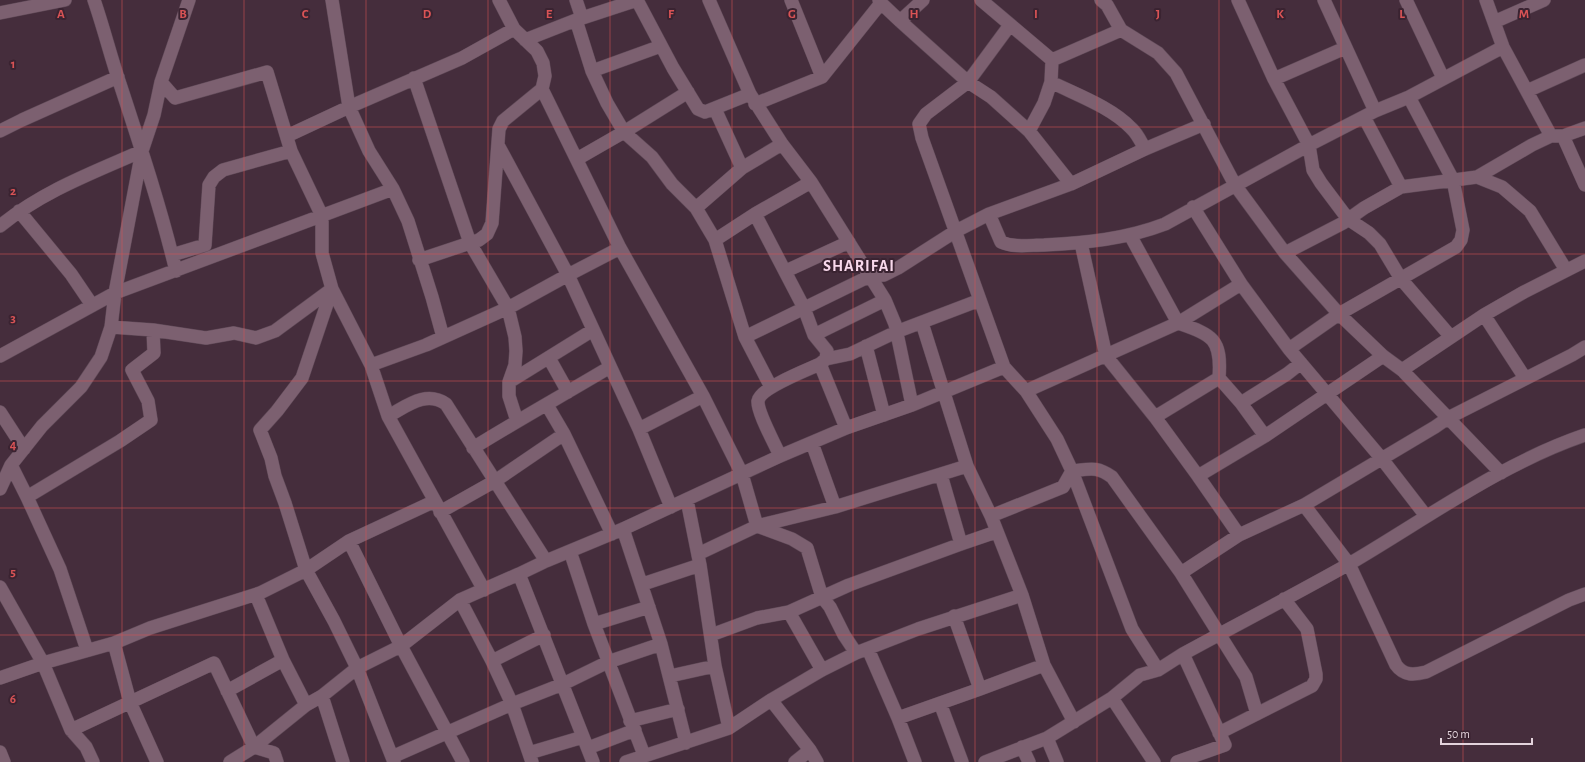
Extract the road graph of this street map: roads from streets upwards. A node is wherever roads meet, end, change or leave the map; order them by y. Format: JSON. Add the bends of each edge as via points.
{"nodes":[{"id":1,"x":65,"y":0,"type":"edge"},
{"id":2,"x":94,"y":0,"type":"edge"},
{"id":3,"x":189,"y":0,"type":"edge"},
{"id":4,"x":332,"y":0,"type":"edge"},
{"id":5,"x":500,"y":0,"type":"edge"},
{"id":6,"x":576,"y":0,"type":"edge"},
{"id":7,"x":637,"y":0,"type":"edge"},
{"id":8,"x":709,"y":0,"type":"edge"},
{"id":9,"x":791,"y":0,"type":"edge"},
{"id":10,"x":923,"y":0,"type":"edge"},
{"id":11,"x":981,"y":0,"type":"edge"},
{"id":12,"x":1238,"y":0,"type":"edge"},
{"id":13,"x":1324,"y":0,"type":"edge"},
{"id":14,"x":1406,"y":0,"type":"edge"},
{"id":15,"x":1486,"y":0,"type":"edge"},
{"id":16,"x":1544,"y":0,"type":"edge"},
{"id":17,"x":880,"y":2,"type":"edge"},
{"id":18,"x":1107,"y":2,"type":"edge"},
{"id":19,"x":0,"y":14,"type":"edge"},
{"id":20,"x":579,"y":19,"type":"junction"},
{"id":21,"x":900,"y":21,"type":"junction"},
{"id":22,"x":1494,"y":22,"type":"junction"},
{"id":23,"x":1010,"y":25,"type":"junction"},
{"id":24,"x":514,"y":29,"type":"junction"},
{"id":25,"x":1121,"y":30,"type":"junction"},
{"id":26,"x":525,"y":40,"type":"junction"},
{"id":27,"x":661,"y":46,"type":"junction"},
{"id":28,"x":1502,"y":47,"type":"junction"},
{"id":29,"x":1345,"y":48,"type":"junction"},
{"id":30,"x":1052,"y":60,"type":"junction"},
{"id":31,"x":1585,"y":65,"type":"edge"},
{"id":32,"x":592,"y":71,"type":"junction"},
{"id":33,"x":822,"y":77,"type":"junction"},
{"id":34,"x":118,"y":78,"type":"junction"},
{"id":35,"x":414,"y":78,"type":"junction"},
{"id":36,"x":1443,"y":78,"type":"junction"},
{"id":37,"x":1274,"y":79,"type":"junction"},
{"id":38,"x":161,"y":82,"type":"junction"},
{"id":39,"x":968,"y":82,"type":"junction"},
{"id":40,"x":1051,"y":82,"type":"junction"},
{"id":41,"x":542,"y":89,"type":"junction"},
{"id":42,"x":688,"y":92,"type":"junction"},
{"id":43,"x":1527,"y":92,"type":"junction"},
{"id":44,"x":1409,"y":97,"type":"junction"},
{"id":45,"x":752,"y":99,"type":"junction"},
{"id":46,"x":349,"y":107,"type":"junction"},
{"id":47,"x":715,"y":109,"type":"junction"},
{"id":48,"x":1369,"y":114,"type":"junction"},
{"id":49,"x":1204,"y":124,"type":"junction"},
{"id":50,"x":1585,"y":128,"type":"edge"},
{"id":51,"x":0,"y":131,"type":"edge"},
{"id":52,"x":1029,"y":131,"type":"junction"},
{"id":53,"x":624,"y":132,"type":"junction"},
{"id":54,"x":287,"y":136,"type":"junction"},
{"id":55,"x":1557,"y":136,"type":"junction"},
{"id":56,"x":782,"y":144,"type":"junction"},
{"id":57,"x":498,"y":145,"type":"junction"},
{"id":58,"x":1309,"y":145,"type":"junction"},
{"id":59,"x":1145,"y":149,"type":"junction"},
{"id":60,"x":142,"y":151,"type":"junction"},
{"id":61,"x":291,"y":151,"type":"junction"},
{"id":62,"x":577,"y":159,"type":"junction"},
{"id":63,"x":742,"y":168,"type":"junction"},
{"id":64,"x":1477,"y":177,"type":"junction"},
{"id":65,"x":1453,"y":180,"type":"junction"},
{"id":66,"x":810,"y":182,"type":"junction"},
{"id":67,"x":1071,"y":184,"type":"junction"},
{"id":68,"x":1235,"y":185,"type":"junction"},
{"id":69,"x":1585,"y":185,"type":"edge"},
{"id":70,"x":1401,"y":187,"type":"junction"},
{"id":71,"x":393,"y":189,"type":"junction"},
{"id":72,"x":696,"y":208,"type":"junction"},
{"id":73,"x":1193,"y":208,"type":"junction"},
{"id":74,"x":19,"y":211,"type":"junction"},
{"id":75,"x":755,"y":214,"type":"junction"},
{"id":76,"x":989,"y":214,"type":"junction"},
{"id":77,"x":322,"y":216,"type":"junction"},
{"id":78,"x":1348,"y":220,"type":"junction"},
{"id":79,"x":0,"y":226,"type":"edge"},
{"id":80,"x":956,"y":231,"type":"junction"},
{"id":81,"x":1130,"y":235,"type":"junction"},
{"id":82,"x":714,"y":240,"type":"junction"},
{"id":83,"x":849,"y":242,"type":"junction"},
{"id":84,"x":470,"y":243,"type":"junction"},
{"id":85,"x":1081,"y":243,"type":"junction"},
{"id":86,"x":620,"y":248,"type":"junction"},
{"id":87,"x":1285,"y":253,"type":"junction"},
{"id":88,"x":172,"y":255,"type":"junction"},
{"id":89,"x":419,"y":260,"type":"junction"},
{"id":90,"x":1585,"y":261,"type":"edge"},
{"id":91,"x":1566,"y":270,"type":"junction"},
{"id":92,"x":176,"y":271,"type":"junction"},
{"id":93,"x":786,"y":271,"type":"junction"},
{"id":94,"x":568,"y":275,"type":"junction"},
{"id":95,"x":870,"y":276,"type":"junction"},
{"id":96,"x":1401,"y":279,"type":"junction"},
{"id":97,"x":1241,"y":284,"type":"junction"},
{"id":98,"x":332,"y":289,"type":"junction"},
{"id":99,"x":115,"y":293,"type":"junction"},
{"id":100,"x":885,"y":300,"type":"junction"},
{"id":101,"x":980,"y":300,"type":"junction"},
{"id":102,"x":92,"y":305,"type":"junction"},
{"id":103,"x":508,"y":308,"type":"junction"},
{"id":104,"x":804,"y":308,"type":"junction"},
{"id":105,"x":1339,"y":314,"type":"junction"},
{"id":106,"x":1484,"y":315,"type":"junction"},
{"id":107,"x":922,"y":323,"type":"junction"},
{"id":108,"x":1178,"y":323,"type":"junction"},
{"id":109,"x":111,"y":327,"type":"junction"},
{"id":110,"x":153,"y":330,"type":"junction"},
{"id":111,"x":594,"y":330,"type":"junction"},
{"id":112,"x":896,"y":332,"type":"junction"},
{"id":113,"x":814,"y":335,"type":"junction"},
{"id":114,"x":746,"y":337,"type":"junction"},
{"id":115,"x":1451,"y":337,"type":"junction"},
{"id":116,"x":443,"y":338,"type":"junction"},
{"id":117,"x":866,"y":346,"type":"junction"},
{"id":118,"x":1585,"y":347,"type":"edge"},
{"id":119,"x":1289,"y":349,"type":"junction"},
{"id":120,"x":0,"y":356,"type":"edge"},
{"id":121,"x":1106,"y":356,"type":"junction"},
{"id":122,"x":1383,"y":356,"type":"junction"},
{"id":123,"x":549,"y":358,"type":"junction"},
{"id":124,"x":823,"y":362,"type":"junction"},
{"id":125,"x":1301,"y":363,"type":"junction"},
{"id":126,"x":372,"y":365,"type":"junction"},
{"id":127,"x":1004,"y":366,"type":"junction"},
{"id":128,"x":610,"y":367,"type":"junction"},
{"id":129,"x":1402,"y":370,"type":"junction"},
{"id":130,"x":1219,"y":378,"type":"junction"},
{"id":131,"x":1525,"y":378,"type":"junction"},
{"id":132,"x":508,"y":382,"type":"junction"},
{"id":133,"x":771,"y":387,"type":"junction"},
{"id":134,"x":1026,"y":391,"type":"junction"},
{"id":135,"x":568,"y":392,"type":"junction"},
{"id":136,"x":943,"y":392,"type":"junction"},
{"id":137,"x":1327,"y":394,"type":"junction"},
{"id":138,"x":703,"y":396,"type":"junction"},
{"id":139,"x":1241,"y":403,"type":"junction"},
{"id":140,"x":547,"y":405,"type":"junction"},
{"id":141,"x":912,"y":405,"type":"junction"},
{"id":142,"x":0,"y":412,"type":"edge"},
{"id":143,"x":884,"y":415,"type":"junction"},
{"id":144,"x":388,"y":416,"type":"junction"},
{"id":145,"x":1155,"y":417,"type":"junction"},
{"id":146,"x":1448,"y":418,"type":"junction"},
{"id":147,"x":517,"y":421,"type":"junction"},
{"id":148,"x":846,"y":428,"type":"junction"},
{"id":149,"x":639,"y":429,"type":"junction"},
{"id":150,"x":564,"y":434,"type":"junction"},
{"id":151,"x":1585,"y":435,"type":"edge"},
{"id":152,"x":1265,"y":436,"type":"junction"},
{"id":153,"x":812,"y":443,"type":"junction"},
{"id":154,"x":473,"y":448,"type":"junction"},
{"id":155,"x":24,"y":449,"type":"junction"},
{"id":156,"x":780,"y":456,"type":"junction"},
{"id":157,"x":1382,"y":459,"type":"junction"},
{"id":158,"x":11,"y":465,"type":"junction"},
{"id":159,"x":967,"y":466,"type":"junction"},
{"id":160,"x":1072,"y":471,"type":"junction"},
{"id":161,"x":1501,"y":473,"type":"junction"},
{"id":162,"x":742,"y":474,"type":"junction"},
{"id":163,"x":941,"y":475,"type":"junction"},
{"id":164,"x":1198,"y":476,"type":"junction"},
{"id":165,"x":495,"y":481,"type":"junction"},
{"id":166,"x":0,"y":489,"type":"edge"},
{"id":167,"x":27,"y":497,"type":"junction"},
{"id":168,"x":687,"y":500,"type":"junction"},
{"id":169,"x":1304,"y":504,"type":"junction"},
{"id":170,"x":437,"y":506,"type":"junction"},
{"id":171,"x":671,"y":507,"type":"junction"},
{"id":172,"x":835,"y":507,"type":"junction"},
{"id":173,"x":991,"y":516,"type":"junction"},
{"id":174,"x":1426,"y":516,"type":"junction"},
{"id":175,"x":757,"y":526,"type":"junction"},
{"id":176,"x":618,"y":531,"type":"junction"},
{"id":177,"x":996,"y":532,"type":"junction"},
{"id":178,"x":1239,"y":535,"type":"junction"},
{"id":179,"x":349,"y":541,"type":"junction"},
{"id":180,"x":961,"y":544,"type":"junction"},
{"id":181,"x":570,"y":551,"type":"junction"},
{"id":182,"x":699,"y":559,"type":"junction"},
{"id":183,"x":546,"y":561,"type":"junction"},
{"id":184,"x":1349,"y":564,"type":"junction"},
{"id":185,"x":306,"y":570,"type":"junction"},
{"id":186,"x":1181,"y":573,"type":"junction"},
{"id":187,"x":519,"y":574,"type":"junction"},
{"id":188,"x":643,"y":584,"type":"junction"},
{"id":189,"x":0,"y":587,"type":"edge"},
{"id":190,"x":484,"y":590,"type":"junction"},
{"id":191,"x":1585,"y":594,"type":"edge"},
{"id":192,"x":256,"y":595,"type":"junction"},
{"id":193,"x":1022,"y":595,"type":"junction"},
{"id":194,"x":822,"y":597,"type":"junction"},
{"id":195,"x":1284,"y":599,"type":"junction"},
{"id":196,"x":460,"y":600,"type":"junction"},
{"id":197,"x":649,"y":608,"type":"junction"},
{"id":198,"x":789,"y":612,"type":"junction"},
{"id":199,"x":954,"y":616,"type":"junction"},
{"id":200,"x":594,"y":624,"type":"junction"},
{"id":201,"x":1219,"y":634,"type":"junction"},
{"id":202,"x":544,"y":635,"type":"junction"},
{"id":203,"x":711,"y":635,"type":"junction"},
{"id":204,"x":114,"y":643,"type":"junction"},
{"id":205,"x":661,"y":644,"type":"junction"},
{"id":206,"x":401,"y":646,"type":"junction"},
{"id":207,"x":87,"y":650,"type":"junction"},
{"id":208,"x":862,"y":651,"type":"junction"},
{"id":209,"x":1183,"y":654,"type":"junction"},
{"id":210,"x":283,"y":660,"type":"junction"},
{"id":211,"x":492,"y":661,"type":"junction"},
{"id":212,"x":608,"y":662,"type":"junction"},
{"id":213,"x":43,"y":663,"type":"junction"},
{"id":214,"x":1044,"y":665,"type":"junction"},
{"id":215,"x":714,"y":666,"type":"junction"},
{"id":216,"x":357,"y":668,"type":"junction"},
{"id":217,"x":822,"y":670,"type":"junction"},
{"id":218,"x":1158,"y":670,"type":"junction"},
{"id":219,"x":670,"y":676,"type":"junction"},
{"id":220,"x":0,"y":678,"type":"edge"},
{"id":221,"x":563,"y":684,"type":"junction"},
{"id":222,"x":980,"y":689,"type":"junction"},
{"id":223,"x":227,"y":691,"type":"junction"},
{"id":224,"x":322,"y":696,"type":"junction"},
{"id":225,"x":1112,"y":698,"type":"junction"},
{"id":226,"x":770,"y":700,"type":"junction"},
{"id":227,"x":130,"y":702,"type":"junction"},
{"id":228,"x":940,"y":703,"type":"junction"},
{"id":229,"x":512,"y":704,"type":"junction"},
{"id":230,"x":306,"y":705,"type":"junction"},
{"id":231,"x":678,"y":709,"type":"junction"},
{"id":232,"x":1257,"y":714,"type":"junction"},
{"id":233,"x":898,"y":718,"type":"junction"},
{"id":234,"x":1074,"y":722,"type":"junction"},
{"id":235,"x":632,"y":725,"type":"junction"},
{"id":236,"x":729,"y":728,"type":"junction"},
{"id":237,"x":71,"y":730,"type":"junction"},
{"id":238,"x":449,"y":733,"type":"junction"},
{"id":239,"x":1219,"y":733,"type":"junction"},
{"id":240,"x":1047,"y":738,"type":"junction"},
{"id":241,"x":586,"y":742,"type":"junction"},
{"id":242,"x":686,"y":743,"type":"junction"},
{"id":243,"x":254,"y":747,"type":"junction"},
{"id":244,"x":1022,"y":747,"type":"junction"},
{"id":245,"x":810,"y":750,"type":"junction"},
{"id":246,"x":0,"y":752,"type":"edge"},
{"id":247,"x":644,"y":755,"type":"junction"},
{"id":248,"x":531,"y":757,"type":"edge"},
{"id":249,"x":393,"y":760,"type":"edge"},
{"id":250,"x":4,"y":762,"type":"edge"},
{"id":251,"x":93,"y":762,"type":"edge"},
{"id":252,"x":157,"y":762,"type":"edge"},
{"id":253,"x":230,"y":762,"type":"edge"},
{"id":254,"x":277,"y":762,"type":"edge"},
{"id":255,"x":343,"y":762,"type":"edge"},
{"id":256,"x":463,"y":762,"type":"edge"},
{"id":257,"x":593,"y":762,"type":"edge"},
{"id":258,"x":626,"y":762,"type":"edge"},
{"id":259,"x":796,"y":762,"type":"edge"},
{"id":260,"x":817,"y":762,"type":"edge"},
{"id":261,"x":916,"y":762,"type":"edge"},
{"id":262,"x":962,"y":762,"type":"edge"},
{"id":263,"x":984,"y":762,"type":"edge"},
{"id":264,"x":1029,"y":762,"type":"edge"},
{"id":265,"x":1057,"y":762,"type":"edge"},
{"id":266,"x":1154,"y":762,"type":"edge"},
{"id":267,"x":1177,"y":762,"type":"edge"}],
"edges":[{"from":1,"to":19,"type":"street"},
{"from":2,"to":34,"type":"street"},
{"from":3,"to":38,"type":"street"},
{"from":4,"to":46,"type":"street"},
{"from":5,"to":24,"type":"street"},
{"from":6,"to":20,"type":"street"},
{"from":7,"to":20,"type":"street"},
{"from":7,"to":27,"type":"street"},
{"from":8,"to":45,"type":"street"},
{"from":9,"to":33,"type":"street"},
{"from":10,"to":21,"type":"street"},
{"from":11,"to":23,"type":"street"},
{"from":12,"to":37,"type":"street"},
{"from":13,"to":29,"type":"street"},
{"from":14,"to":36,"type":"street"},
{"from":15,"to":22,"type":"street"},
{"from":16,"to":22,"type":"street"},
{"from":17,"to":21,"type":"street"},
{"from":17,"to":33,"type":"street"},
{"from":18,"to":25,"type":"street"},
{"from":20,"to":26,"type":"street"},
{"from":20,"to":32,"type":"street"},
{"from":21,"to":39,"type":"street"},
{"from":22,"to":28,"type":"street"},
{"from":23,"to":30,"type":"street"},
{"from":23,"to":39,"type":"street"},
{"from":24,"to":26,"type":"street"},
{"from":24,"to":35,"type":"street","via":[[469,54]]},
{"from":25,"to":30,"type":"street"},
{"from":25,"to":49,"type":"street","via":[[1158,53],[1176,73]]},
{"from":26,"to":41,"type":"street","via":[[537,51],[543,63],[545,76]]},
{"from":27,"to":32,"type":"street"},
{"from":27,"to":42,"type":"street"},
{"from":28,"to":36,"type":"street"},
{"from":28,"to":43,"type":"street"},
{"from":29,"to":37,"type":"street"},
{"from":29,"to":48,"type":"street"},
{"from":30,"to":40,"type":"street"},
{"from":31,"to":43,"type":"street"},
{"from":32,"to":53,"type":"street"},
{"from":33,"to":45,"type":"street"},
{"from":34,"to":51,"type":"street"},
{"from":34,"to":60,"type":"street"},
{"from":35,"to":46,"type":"street"},
{"from":35,"to":84,"type":"street"},
{"from":36,"to":44,"type":"street"},
{"from":37,"to":58,"type":"street"},
{"from":38,"to":54,"type":"street","via":[[175,98],[267,72]]},
{"from":38,"to":60,"type":"street","via":[[154,115]]},
{"from":39,"to":52,"type":"street"},
{"from":39,"to":80,"type":"street","via":[[926,114],[919,124]]},
{"from":40,"to":52,"type":"street","via":[[1044,103]]},
{"from":40,"to":59,"type":"street","via":[[1121,119],[1132,129]]},
{"from":41,"to":57,"type":"street","via":[[503,121],[499,128]]},
{"from":41,"to":62,"type":"street"},
{"from":42,"to":47,"type":"street","via":[[698,109],[705,112]]},
{"from":42,"to":53,"type":"street"},
{"from":43,"to":55,"type":"street"},
{"from":44,"to":48,"type":"street"},
{"from":44,"to":65,"type":"street"},
{"from":45,"to":47,"type":"street"},
{"from":45,"to":56,"type":"street"},
{"from":46,"to":54,"type":"street"},
{"from":46,"to":71,"type":"street","via":[[369,151]]},
{"from":47,"to":63,"type":"street"},
{"from":48,"to":58,"type":"street"},
{"from":48,"to":70,"type":"street"},
{"from":49,"to":59,"type":"street"},
{"from":49,"to":68,"type":"street"},
{"from":50,"to":55,"type":"street"},
{"from":52,"to":67,"type":"street"},
{"from":53,"to":62,"type":"street"},
{"from":53,"to":72,"type":"street","via":[[652,157],[672,184]]},
{"from":54,"to":61,"type":"street"},
{"from":55,"to":64,"type":"street","via":[[1532,145]]},
{"from":55,"to":69,"type":"street"},
{"from":56,"to":63,"type":"street"},
{"from":56,"to":66,"type":"street"},
{"from":57,"to":84,"type":"street","via":[[492,223],[487,234]]},
{"from":57,"to":94,"type":"street"},
{"from":58,"to":68,"type":"street"},
{"from":58,"to":78,"type":"street","via":[[1313,170]]},
{"from":59,"to":67,"type":"street"},
{"from":60,"to":74,"type":"street","via":[[44,195]]},
{"from":60,"to":88,"type":"street"},
{"from":60,"to":99,"type":"street"},
{"from":61,"to":77,"type":"street"},
{"from":61,"to":88,"type":"street","via":[[223,170],[214,177],[209,185],[205,245]]},
{"from":62,"to":86,"type":"street"},
{"from":63,"to":72,"type":"street"},
{"from":64,"to":65,"type":"street"},
{"from":64,"to":91,"type":"street","via":[[1502,187],[1530,211]]},
{"from":65,"to":70,"type":"street"},
{"from":65,"to":96,"type":"street","via":[[1463,230],[1461,240],[1456,247]]},
{"from":66,"to":75,"type":"street"},
{"from":66,"to":83,"type":"street"},
{"from":67,"to":76,"type":"street"},
{"from":68,"to":73,"type":"street"},
{"from":68,"to":87,"type":"street"},
{"from":70,"to":78,"type":"street"},
{"from":71,"to":77,"type":"street"},
{"from":71,"to":89,"type":"street","via":[[408,221]]},
{"from":72,"to":82,"type":"street"},
{"from":73,"to":81,"type":"street","via":[[1165,224]]},
{"from":73,"to":97,"type":"street"},
{"from":74,"to":79,"type":"street"},
{"from":74,"to":102,"type":"street","via":[[66,268]]},
{"from":75,"to":82,"type":"street"},
{"from":75,"to":93,"type":"street"},
{"from":76,"to":80,"type":"street"},
{"from":76,"to":85,"type":"street","via":[[1001,242],[1008,245]]},
{"from":77,"to":92,"type":"street"},
{"from":77,"to":98,"type":"street","via":[[322,253]]},
{"from":78,"to":87,"type":"street"},
{"from":78,"to":96,"type":"street","via":[[1369,233],[1380,244]]},
{"from":80,"to":95,"type":"street","via":[[894,270],[884,275]]},
{"from":80,"to":101,"type":"street"},
{"from":81,"to":85,"type":"street"},
{"from":81,"to":108,"type":"street"},
{"from":82,"to":114,"type":"street"},
{"from":83,"to":93,"type":"street"},
{"from":83,"to":95,"type":"street"},
{"from":84,"to":89,"type":"street"},
{"from":84,"to":103,"type":"street"},
{"from":85,"to":121,"type":"street"},
{"from":86,"to":94,"type":"street"},
{"from":86,"to":138,"type":"street"},
{"from":87,"to":105,"type":"street"},
{"from":88,"to":92,"type":"street"},
{"from":89,"to":116,"type":"street"},
{"from":90,"to":91,"type":"street"},
{"from":91,"to":106,"type":"street"},
{"from":92,"to":99,"type":"street"},
{"from":93,"to":104,"type":"street"},
{"from":94,"to":103,"type":"street"},
{"from":94,"to":111,"type":"street"},
{"from":95,"to":100,"type":"street"},
{"from":95,"to":104,"type":"street"},
{"from":96,"to":105,"type":"street"},
{"from":96,"to":115,"type":"street"},
{"from":97,"to":108,"type":"street"},
{"from":97,"to":119,"type":"street"},
{"from":98,"to":110,"type":"street","via":[[275,331],[256,338],[234,333],[206,338]]},
{"from":98,"to":126,"type":"street"},
{"from":98,"to":185,"type":"street","via":[[302,378],[260,430]]},
{"from":99,"to":102,"type":"street"},
{"from":99,"to":109,"type":"street"},
{"from":100,"to":112,"type":"street"},
{"from":100,"to":113,"type":"street"},
{"from":101,"to":107,"type":"street"},
{"from":101,"to":127,"type":"street"},
{"from":102,"to":120,"type":"street"},
{"from":103,"to":116,"type":"street"},
{"from":103,"to":132,"type":"street","via":[[516,351],[515,365]]},
{"from":104,"to":113,"type":"street"},
{"from":104,"to":114,"type":"street"},
{"from":105,"to":119,"type":"street"},
{"from":105,"to":122,"type":"street"},
{"from":106,"to":115,"type":"street"},
{"from":106,"to":131,"type":"street"},
{"from":107,"to":112,"type":"street"},
{"from":107,"to":136,"type":"street"},
{"from":108,"to":121,"type":"street"},
{"from":108,"to":130,"type":"street","via":[[1211,337],[1217,347],[1220,362]]},
{"from":109,"to":110,"type":"street"},
{"from":109,"to":155,"type":"street","via":[[101,357],[92,373]]},
{"from":110,"to":167,"type":"street","via":[[154,353],[132,370],[148,401],[151,420]]},
{"from":111,"to":123,"type":"street"},
{"from":111,"to":128,"type":"street"},
{"from":112,"to":117,"type":"street"},
{"from":112,"to":141,"type":"street"},
{"from":113,"to":124,"type":"street","via":[[827,351]]},
{"from":114,"to":133,"type":"street"},
{"from":115,"to":129,"type":"street"},
{"from":116,"to":126,"type":"street"},
{"from":117,"to":124,"type":"street"},
{"from":117,"to":143,"type":"street"},
{"from":118,"to":131,"type":"street"},
{"from":119,"to":125,"type":"street"},
{"from":121,"to":134,"type":"street"},
{"from":121,"to":145,"type":"street"},
{"from":122,"to":129,"type":"street"},
{"from":122,"to":137,"type":"street"},
{"from":123,"to":132,"type":"street"},
{"from":123,"to":135,"type":"street"},
{"from":124,"to":133,"type":"street"},
{"from":124,"to":148,"type":"street"},
{"from":125,"to":137,"type":"street"},
{"from":125,"to":139,"type":"street"},
{"from":126,"to":144,"type":"street"},
{"from":127,"to":134,"type":"street"},
{"from":127,"to":136,"type":"street"},
{"from":128,"to":135,"type":"street"},
{"from":128,"to":149,"type":"street"},
{"from":129,"to":146,"type":"street"},
{"from":130,"to":139,"type":"street"},
{"from":130,"to":145,"type":"street"},
{"from":131,"to":146,"type":"street"},
{"from":132,"to":147,"type":"street","via":[[508,396]]},
{"from":133,"to":156,"type":"street","via":[[761,394],[758,401],[759,410]]},
{"from":134,"to":160,"type":"street","via":[[1057,439]]},
{"from":135,"to":140,"type":"street"},
{"from":136,"to":141,"type":"street"},
{"from":136,"to":159,"type":"street"},
{"from":137,"to":152,"type":"street"},
{"from":137,"to":157,"type":"street"},
{"from":138,"to":149,"type":"street"},
{"from":138,"to":162,"type":"street"},
{"from":139,"to":152,"type":"street"},
{"from":140,"to":147,"type":"street"},
{"from":140,"to":150,"type":"street"},
{"from":141,"to":143,"type":"street"},
{"from":142,"to":155,"type":"street"},
{"from":143,"to":148,"type":"street"},
{"from":144,"to":154,"type":"street","via":[[428,397],[439,399],[446,404]]},
{"from":144,"to":170,"type":"street"},
{"from":145,"to":164,"type":"street"},
{"from":146,"to":157,"type":"street"},
{"from":146,"to":161,"type":"street"},
{"from":147,"to":154,"type":"street"},
{"from":148,"to":153,"type":"street"},
{"from":149,"to":171,"type":"street"},
{"from":150,"to":165,"type":"street"},
{"from":150,"to":176,"type":"street"},
{"from":151,"to":161,"type":"street"},
{"from":152,"to":164,"type":"street"},
{"from":153,"to":156,"type":"street"},
{"from":153,"to":172,"type":"street"},
{"from":154,"to":165,"type":"street"},
{"from":155,"to":158,"type":"street"},
{"from":156,"to":162,"type":"street"},
{"from":157,"to":169,"type":"street"},
{"from":157,"to":174,"type":"street"},
{"from":158,"to":166,"type":"street"},
{"from":158,"to":167,"type":"street"},
{"from":159,"to":163,"type":"street"},
{"from":159,"to":173,"type":"street"},
{"from":160,"to":173,"type":"street","via":[[1063,487]]},
{"from":160,"to":186,"type":"street","via":[[1096,468],[1112,478]]},
{"from":160,"to":218,"type":"street","via":[[1132,629]]},
{"from":161,"to":174,"type":"street"},
{"from":162,"to":168,"type":"street"},
{"from":162,"to":175,"type":"street"},
{"from":163,"to":172,"type":"street"},
{"from":163,"to":180,"type":"street"},
{"from":164,"to":178,"type":"street"},
{"from":165,"to":170,"type":"street"},
{"from":165,"to":183,"type":"street"},
{"from":167,"to":207,"type":"street","via":[[60,569]]},
{"from":168,"to":171,"type":"street"},
{"from":168,"to":182,"type":"street"},
{"from":169,"to":178,"type":"street"},
{"from":169,"to":184,"type":"street"},
{"from":170,"to":179,"type":"street"},
{"from":170,"to":190,"type":"street"},
{"from":171,"to":176,"type":"street"},
{"from":172,"to":175,"type":"street"},
{"from":173,"to":177,"type":"street"},
{"from":174,"to":184,"type":"street"},
{"from":175,"to":182,"type":"street"},
{"from":175,"to":194,"type":"street","via":[[792,539],[807,548]]},
{"from":176,"to":181,"type":"street"},
{"from":176,"to":188,"type":"street"},
{"from":177,"to":180,"type":"street"},
{"from":177,"to":193,"type":"street"},
{"from":178,"to":186,"type":"street"},
{"from":179,"to":185,"type":"street"},
{"from":179,"to":206,"type":"street"},
{"from":180,"to":194,"type":"street"},
{"from":181,"to":183,"type":"street"},
{"from":181,"to":200,"type":"street"},
{"from":182,"to":188,"type":"street"},
{"from":182,"to":203,"type":"street"},
{"from":183,"to":187,"type":"street"},
{"from":184,"to":191,"type":"street","via":[[1396,665],[1400,670],[1414,675],[1426,672]]},
{"from":184,"to":195,"type":"street"},
{"from":185,"to":192,"type":"street"},
{"from":185,"to":216,"type":"street"},
{"from":186,"to":201,"type":"street"},
{"from":187,"to":190,"type":"street"},
{"from":187,"to":202,"type":"street"},
{"from":188,"to":197,"type":"street"},
{"from":189,"to":213,"type":"street"},
{"from":190,"to":196,"type":"street"},
{"from":192,"to":204,"type":"street","via":[[150,628]]},
{"from":192,"to":210,"type":"street"},
{"from":193,"to":199,"type":"street"},
{"from":193,"to":214,"type":"street"},
{"from":194,"to":198,"type":"street"},
{"from":194,"to":208,"type":"street","via":[[844,634]]},
{"from":195,"to":201,"type":"street"},
{"from":195,"to":232,"type":"street","via":[[1307,629],[1316,679],[1312,686]]},
{"from":196,"to":206,"type":"street"},
{"from":196,"to":211,"type":"street"},
{"from":197,"to":200,"type":"street"},
{"from":197,"to":205,"type":"street"},
{"from":198,"to":203,"type":"street","via":[[757,618]]},
{"from":198,"to":217,"type":"street"},
{"from":199,"to":208,"type":"street"},
{"from":199,"to":222,"type":"street"},
{"from":200,"to":212,"type":"street"},
{"from":201,"to":209,"type":"street"},
{"from":201,"to":232,"type":"street","via":[[1246,677]]},
{"from":202,"to":211,"type":"street"},
{"from":202,"to":221,"type":"street"},
{"from":203,"to":215,"type":"street"},
{"from":204,"to":207,"type":"street"},
{"from":204,"to":227,"type":"street"},
{"from":205,"to":212,"type":"street"},
{"from":205,"to":219,"type":"street"},
{"from":206,"to":216,"type":"street"},
{"from":206,"to":238,"type":"street"},
{"from":207,"to":213,"type":"street"},
{"from":208,"to":217,"type":"street"},
{"from":208,"to":233,"type":"street"},
{"from":209,"to":218,"type":"street"},
{"from":209,"to":239,"type":"street"},
{"from":210,"to":223,"type":"street"},
{"from":210,"to":230,"type":"street"},
{"from":211,"to":229,"type":"street"},
{"from":212,"to":221,"type":"street"},
{"from":212,"to":235,"type":"street"},
{"from":213,"to":220,"type":"street"},
{"from":213,"to":237,"type":"street"},
{"from":214,"to":222,"type":"street"},
{"from":214,"to":234,"type":"street"},
{"from":215,"to":219,"type":"street"},
{"from":215,"to":236,"type":"street"},
{"from":216,"to":224,"type":"street"},
{"from":216,"to":249,"type":"street"},
{"from":217,"to":226,"type":"street"},
{"from":218,"to":225,"type":"street","via":[[1140,675]]},
{"from":219,"to":231,"type":"street"},
{"from":221,"to":229,"type":"street"},
{"from":221,"to":241,"type":"street"},
{"from":222,"to":228,"type":"street"},
{"from":223,"to":227,"type":"street","via":[[214,663]]},
{"from":223,"to":243,"type":"street"},
{"from":224,"to":230,"type":"street"},
{"from":224,"to":255,"type":"street"},
{"from":225,"to":234,"type":"street"},
{"from":225,"to":266,"type":"street"},
{"from":226,"to":236,"type":"street"},
{"from":226,"to":245,"type":"street"},
{"from":227,"to":237,"type":"street"},
{"from":227,"to":252,"type":"street"},
{"from":228,"to":233,"type":"street"},
{"from":228,"to":262,"type":"street"},
{"from":229,"to":238,"type":"street"},
{"from":229,"to":248,"type":"street"},
{"from":230,"to":243,"type":"street"},
{"from":231,"to":235,"type":"street"},
{"from":231,"to":242,"type":"street"},
{"from":232,"to":239,"type":"street"},
{"from":233,"to":261,"type":"street"},
{"from":234,"to":240,"type":"street"},
{"from":235,"to":241,"type":"street"},
{"from":235,"to":247,"type":"street"},
{"from":236,"to":242,"type":"street"},
{"from":237,"to":251,"type":"street","via":[[86,747]]},
{"from":238,"to":249,"type":"street"},
{"from":238,"to":256,"type":"street"},
{"from":239,"to":267,"type":"street","via":[[1225,746]]},
{"from":240,"to":244,"type":"street"},
{"from":240,"to":265,"type":"street"},
{"from":241,"to":248,"type":"street"},
{"from":241,"to":257,"type":"street"},
{"from":242,"to":247,"type":"street"},
{"from":243,"to":253,"type":"street"},
{"from":243,"to":254,"type":"street","via":[[274,753]]},
{"from":244,"to":263,"type":"street"},
{"from":244,"to":264,"type":"street"},
{"from":245,"to":259,"type":"street"},
{"from":245,"to":260,"type":"street"},
{"from":246,"to":250,"type":"street"},
{"from":247,"to":258,"type":"street"}]}
